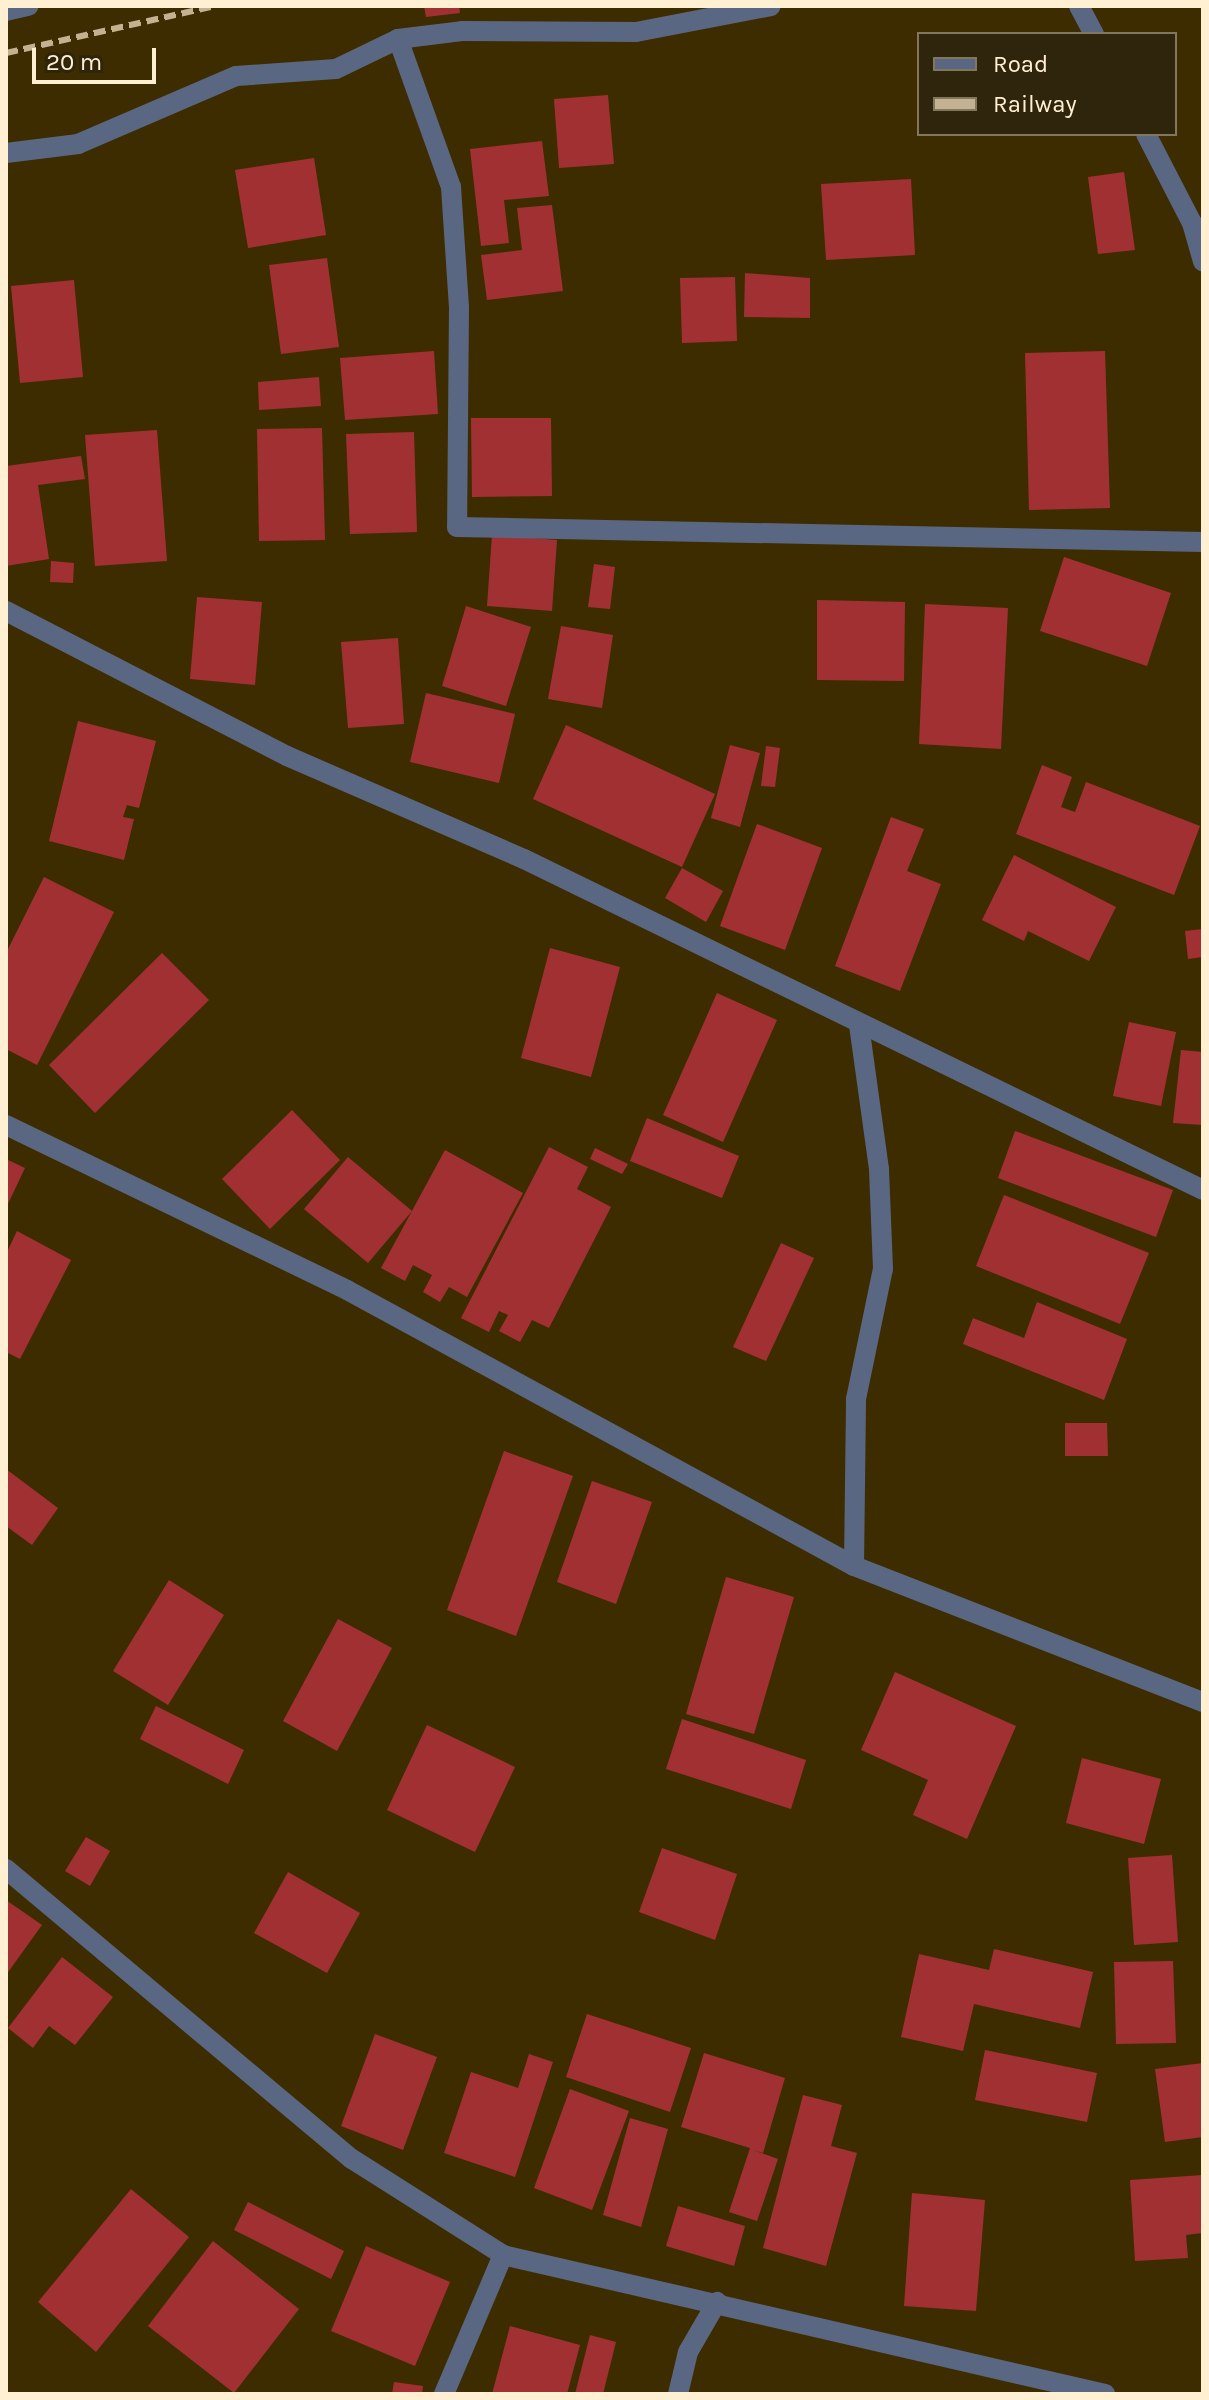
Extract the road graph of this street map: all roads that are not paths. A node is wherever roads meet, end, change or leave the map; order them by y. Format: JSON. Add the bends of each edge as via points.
{"nodes":[{"id":1,"x":28,"y":6,"type":"edge"},
{"id":2,"x":771,"y":6,"type":"edge"},
{"id":3,"x":1079,"y":6,"type":"edge"},
{"id":4,"x":6,"y":11,"type":"edge"},
{"id":5,"x":1093,"y":32,"type":"edge"},
{"id":6,"x":398,"y":39,"type":"junction"},
{"id":7,"x":1147,"y":136,"type":"edge"},
{"id":8,"x":6,"y":153,"type":"edge"},
{"id":9,"x":1203,"y":261,"type":"edge"},
{"id":10,"x":1203,"y":542,"type":"edge"},
{"id":11,"x":6,"y":611,"type":"edge"},
{"id":12,"x":859,"y":1025,"type":"junction"},
{"id":13,"x":6,"y":1125,"type":"edge"},
{"id":14,"x":1203,"y":1190,"type":"edge"},
{"id":15,"x":854,"y":1566,"type":"junction"},
{"id":16,"x":1203,"y":1702,"type":"edge"},
{"id":17,"x":6,"y":1869,"type":"edge"},
{"id":18,"x":503,"y":2255,"type":"junction"},
{"id":19,"x":717,"y":2302,"type":"junction"},
{"id":20,"x":444,"y":2394,"type":"edge"},
{"id":21,"x":678,"y":2394,"type":"edge"},
{"id":22,"x":1105,"y":2394,"type":"edge"}],
"edges":[{"from":1,"to":4,"type":"street"},
{"from":2,"to":6,"type":"street","via":[[636,32],[462,31]]},
{"from":3,"to":5,"type":"street"},
{"from":6,"to":8,"type":"street","via":[[336,69],[236,76],[78,144]]},
{"from":6,"to":10,"type":"street","via":[[451,187],[459,307],[457,527]]},
{"from":7,"to":9,"type":"street","via":[[1192,223]]},
{"from":11,"to":12,"type":"street","via":[[287,756],[524,859]]},
{"from":12,"to":14,"type":"street"},
{"from":12,"to":15,"type":"street","via":[[879,1169],[883,1269],[856,1399]]},
{"from":13,"to":15,"type":"street","via":[[347,1290]]},
{"from":15,"to":16,"type":"street"},
{"from":17,"to":18,"type":"street","via":[[352,2159]]},
{"from":18,"to":19,"type":"street"},
{"from":18,"to":20,"type":"street"},
{"from":19,"to":21,"type":"street","via":[[688,2352]]},
{"from":19,"to":22,"type":"street"}]}
